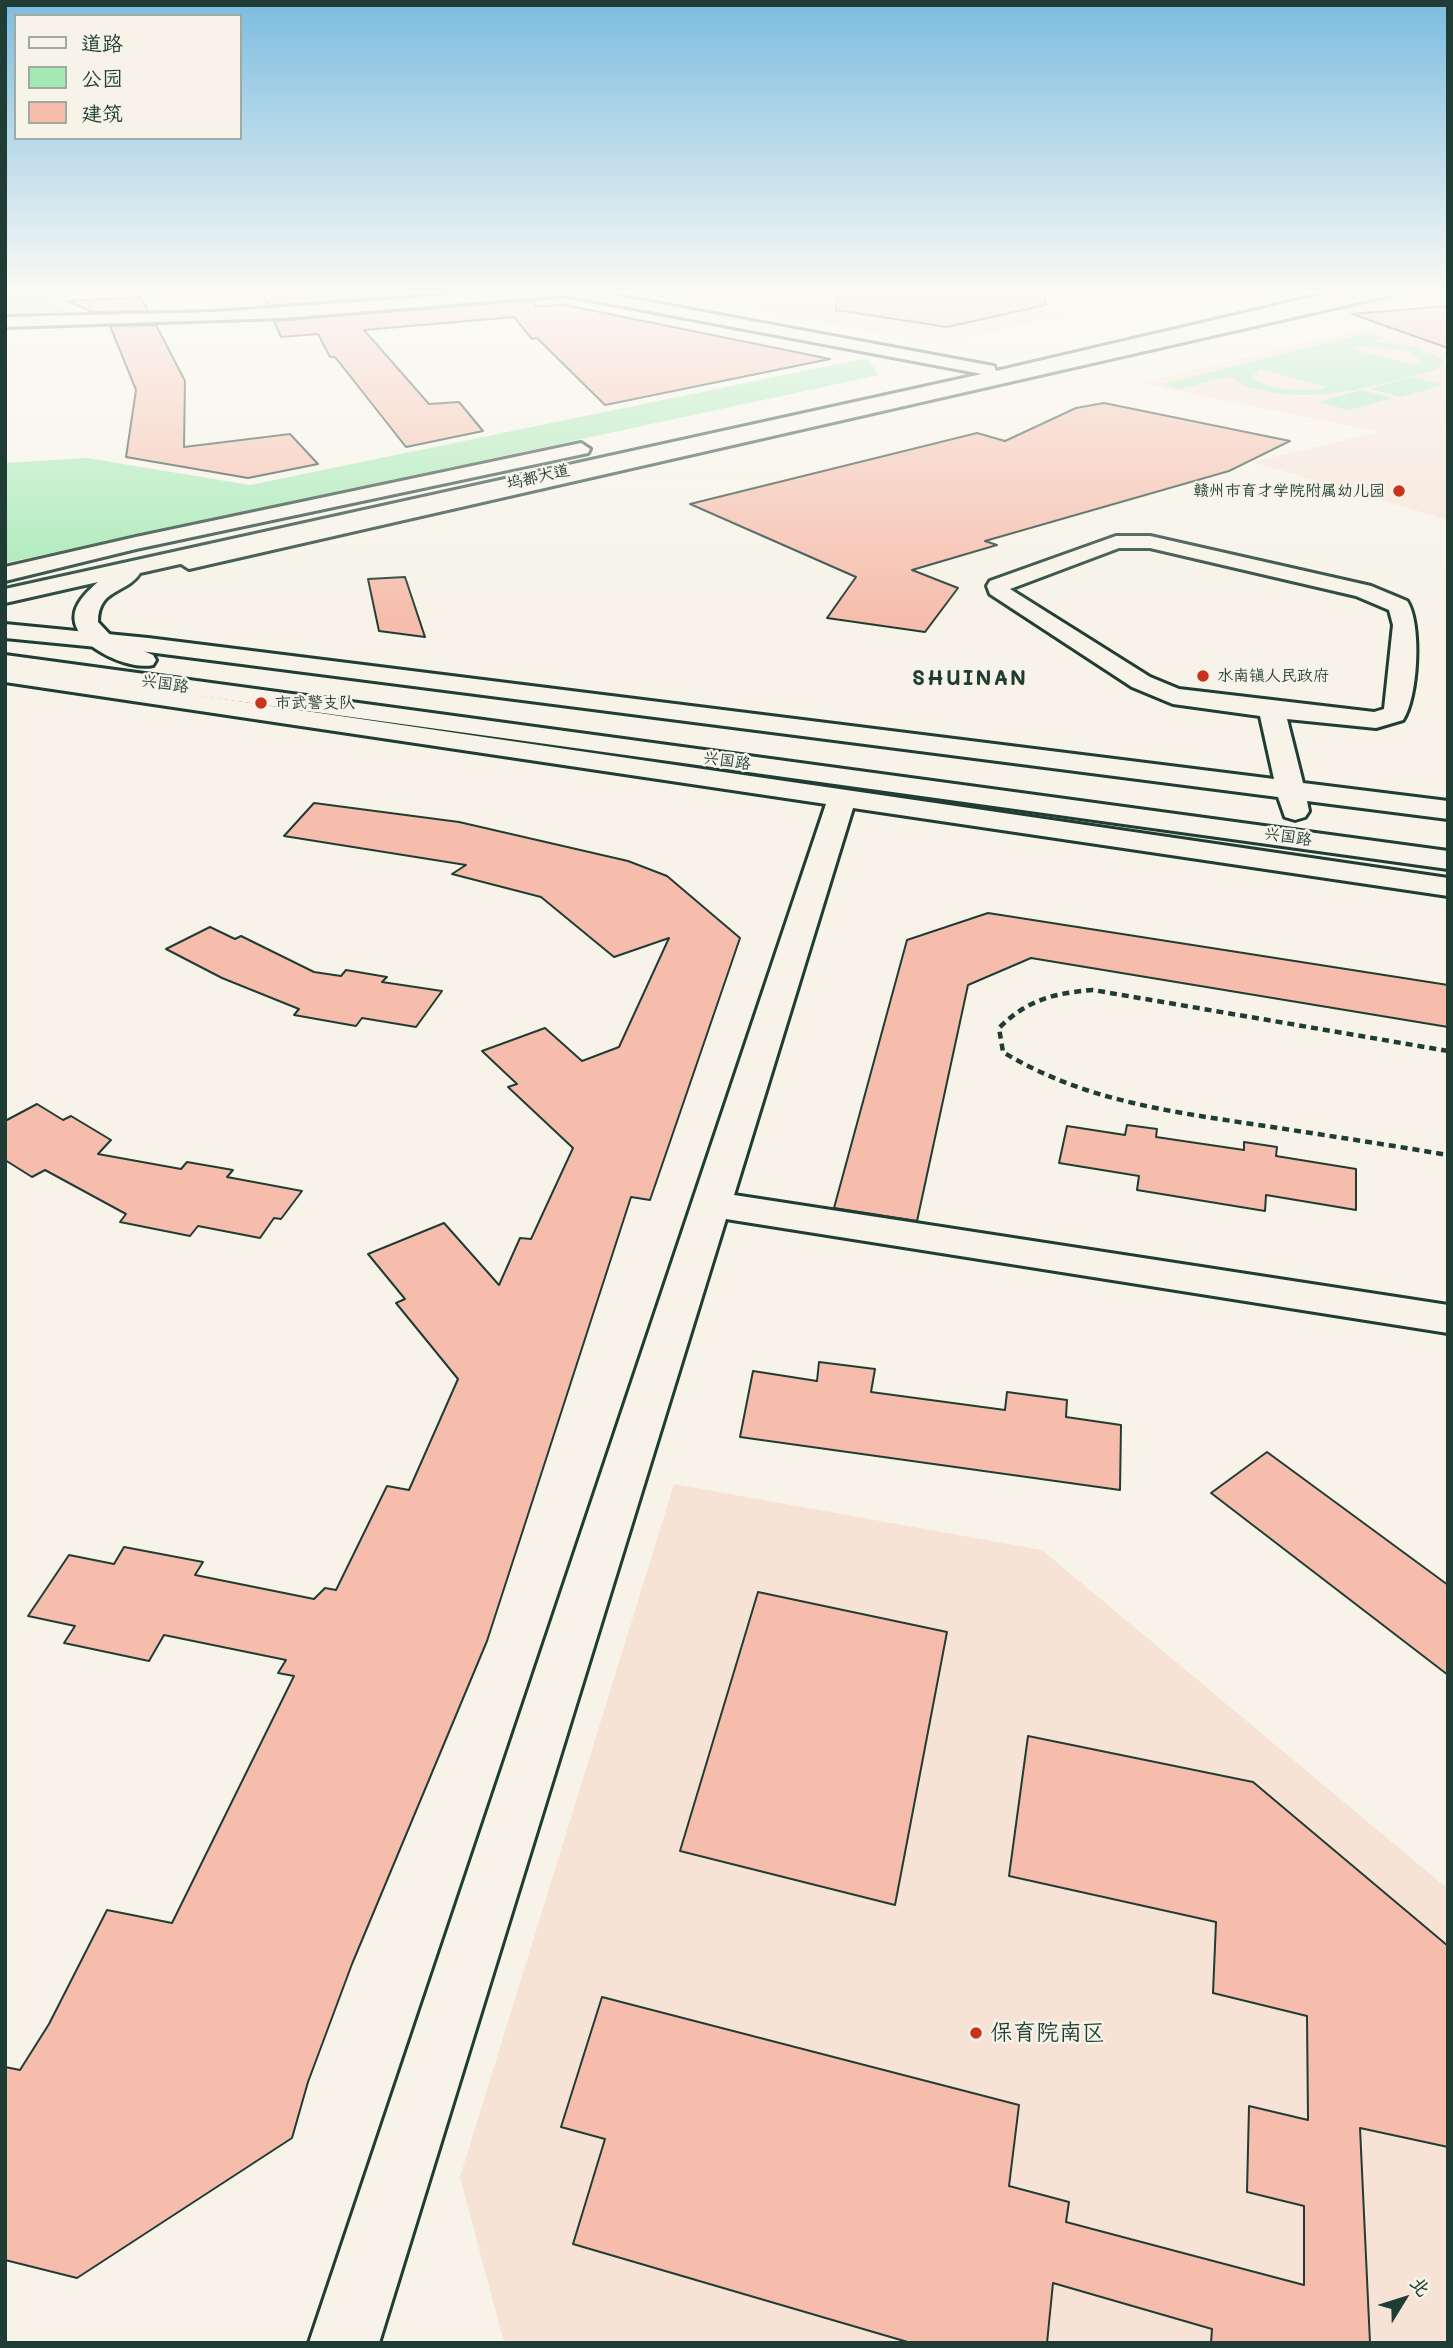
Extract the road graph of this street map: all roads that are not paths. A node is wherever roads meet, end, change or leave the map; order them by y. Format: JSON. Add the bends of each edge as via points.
{"nodes":[{"id":1,"x":802,"y":401,"type":"edge"},
{"id":2,"x":835,"y":401,"type":"edge"},
{"id":3,"x":870,"y":401,"type":"edge"},
{"id":4,"x":912,"y":401,"type":"edge"},
{"id":5,"x":166,"y":560,"type":"junction"},
{"id":6,"x":116,"y":568,"type":"junction"},
{"id":7,"x":5,"y":579,"type":"edge"},
{"id":8,"x":5,"y":598,"type":"edge"},
{"id":9,"x":5,"y":631,"type":"edge"},
{"id":10,"x":97,"y":640,"type":"junction"},
{"id":11,"x":5,"y":641,"type":"edge"},
{"id":12,"x":144,"y":660,"type":"junction"},
{"id":13,"x":5,"y":664,"type":"edge"},
{"id":14,"x":5,"y":674,"type":"edge"},
{"id":15,"x":1272,"y":710,"type":"junction"},
{"id":16,"x":1290,"y":789,"type":"junction"},
{"id":17,"x":842,"y":798,"type":"junction"},
{"id":18,"x":1448,"y":810,"type":"edge"},
{"id":19,"x":1296,"y":817,"type":"junction"},
{"id":20,"x":1448,"y":837,"type":"edge"},
{"id":21,"x":1448,"y":860,"type":"edge"},
{"id":22,"x":1448,"y":887,"type":"edge"},
{"id":23,"x":711,"y":1204,"type":"junction"},
{"id":24,"x":1448,"y":1319,"type":"edge"},
{"id":25,"x":344,"y":2343,"type":"edge"}],
"edges":[{"from":1,"to":7,"type":"main road","via":[[292,509]]},
{"from":2,"to":6,"type":"main road","name":"坞都大道"},
{"from":3,"to":5,"type":"main road","name":"坞都大道"},
{"from":4,"to":6,"type":"main road","via":[[692,451]]},
{"from":5,"to":6,"type":"main road"},
{"from":5,"to":8,"type":"main road","name":"坞都大道"},
{"from":6,"to":7,"type":"main road"},
{"from":6,"to":8,"type":"main road"},
{"from":6,"to":10,"type":"main road","via":[[86,608],[85,626]]},
{"from":9,"to":10,"type":"main road"},
{"from":10,"to":12,"type":"main road"},
{"from":10,"to":16,"type":"main road"},
{"from":11,"to":12,"type":"main road","name":"兴国路"},
{"from":12,"to":19,"type":"main road","name":"兴国路"},
{"from":13,"to":21,"type":"main road","name":"兴国路"},
{"from":14,"to":17,"type":"main road"},
{"from":15,"to":15,"type":"main road","via":[[1376,720],[1394,714],[1399,704],[1405,625],[1399,606],[1363,592],[1131,540],[998,586],[1001,594],[1140,682],[1173,696]]},
{"from":15,"to":16,"type":"main road"},
{"from":16,"to":18,"type":"main road"},
{"from":16,"to":19,"type":"main road"},
{"from":17,"to":22,"type":"main road"},
{"from":17,"to":23,"type":"main road"},
{"from":19,"to":20,"type":"main road","name":"兴国路"},
{"from":23,"to":24,"type":"main road"},
{"from":23,"to":25,"type":"main road"}]}
